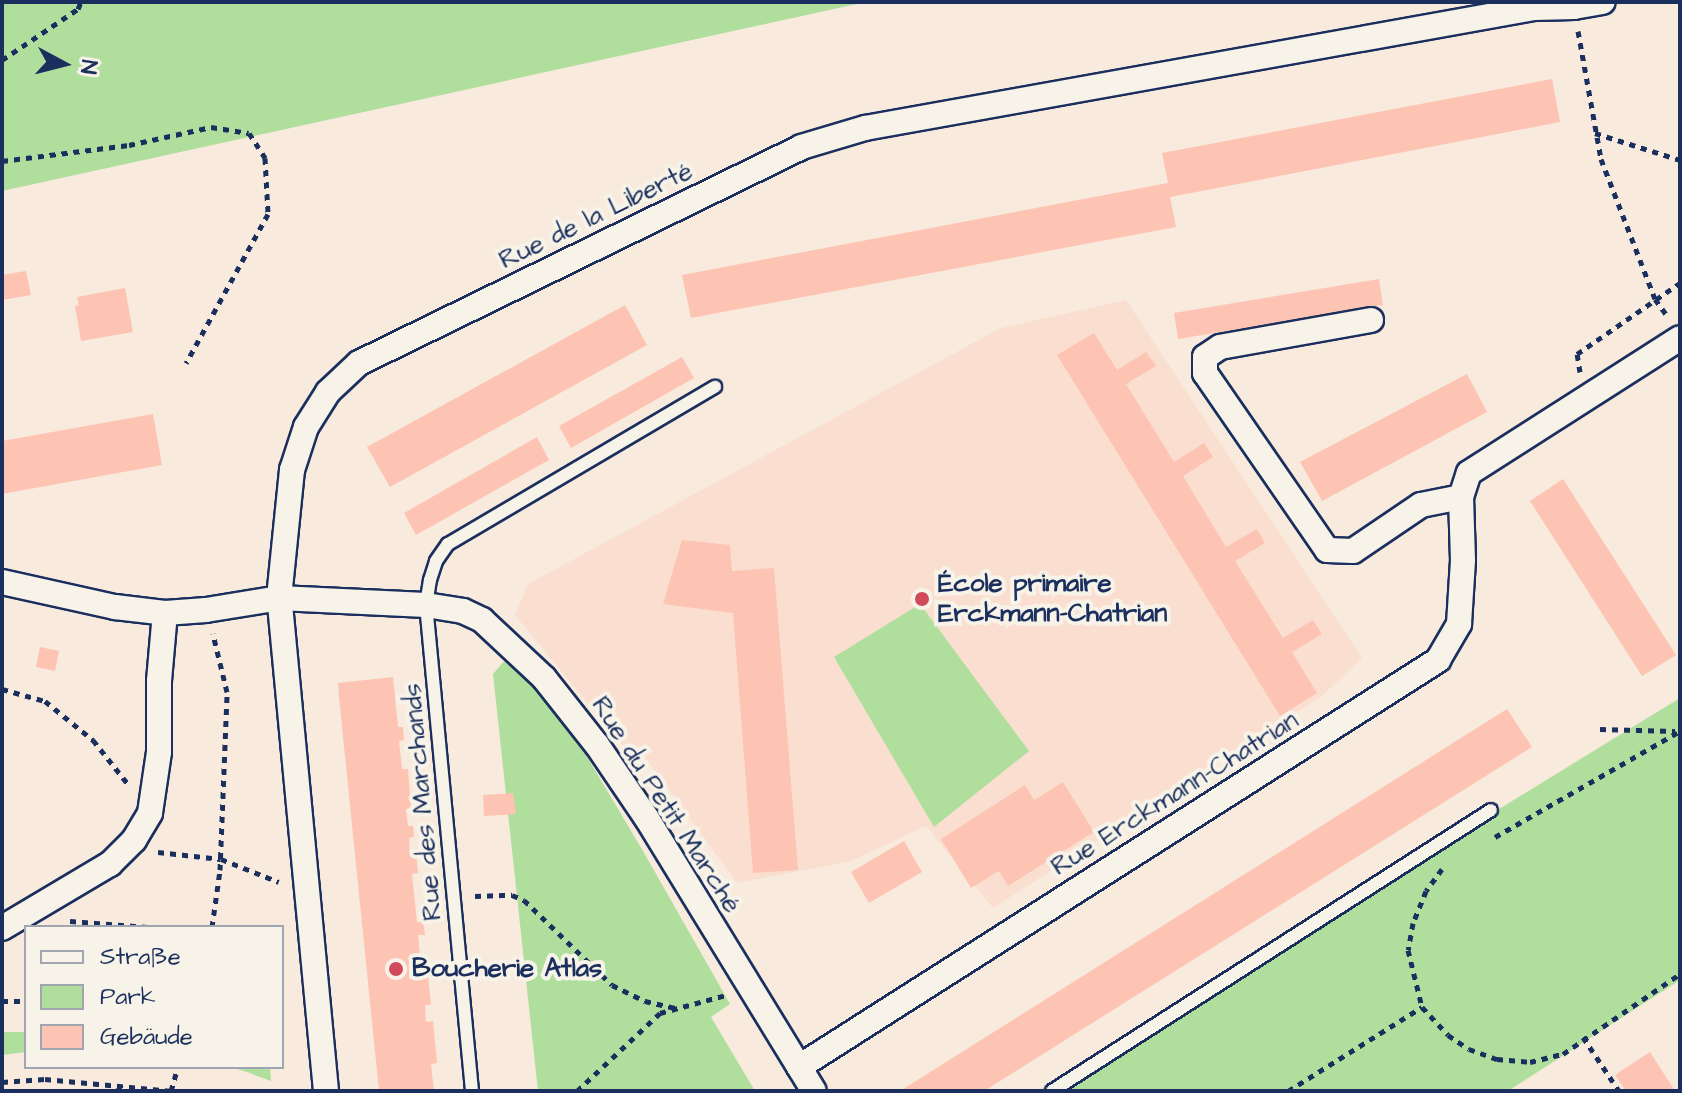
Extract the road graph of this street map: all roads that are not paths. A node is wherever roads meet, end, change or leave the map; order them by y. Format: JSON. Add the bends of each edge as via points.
{"nodes":[{"id":1,"x":1603,"y":2,"type":"edge"},
{"id":2,"x":1371,"y":320,"type":"dead end"},
{"id":3,"x":1676,"y":330,"type":"edge"},
{"id":4,"x":715,"y":387,"type":"dead end"},
{"id":5,"x":1461,"y":497,"type":"junction"},
{"id":6,"x":2,"y":582,"type":"edge"},
{"id":7,"x":279,"y":598,"type":"junction"},
{"id":8,"x":426,"y":605,"type":"junction"},
{"id":9,"x":165,"y":613,"type":"junction"},
{"id":10,"x":1491,"y":810,"type":"dead end"},
{"id":11,"x":2,"y":928,"type":"edge"},
{"id":12,"x":799,"y":1067,"type":"junction"},
{"id":13,"x":326,"y":1091,"type":"edge"},
{"id":14,"x":472,"y":1091,"type":"edge"},
{"id":15,"x":814,"y":1091,"type":"edge"},
{"id":16,"x":1052,"y":1091,"type":"edge"}],
"edges":[{"from":1,"to":7,"type":"street","name":"Rue de la Liberté","via":[[1534,8],[881,125],[801,147],[359,363],[328,392],[306,427],[292,470]]},
{"from":2,"to":5,"type":"street","via":[[1220,347],[1205,357],[1205,373],[1327,550],[1353,551],[1421,505]]},
{"from":3,"to":5,"type":"street","via":[[1584,401],[1469,473]]},
{"from":4,"to":8,"type":"lane","name":"Rue des Marchands","via":[[448,544],[436,561]]},
{"from":5,"to":12,"type":"street","name":"Rue Erckmann-Chatrian","via":[[1459,624],[1438,660]]},
{"from":6,"to":9,"type":"street","name":"Rue du Petit Marché"},
{"from":7,"to":8,"type":"street","name":"Rue du Petit Marché"},
{"from":7,"to":9,"type":"street","name":"Rue du Petit Marché"},
{"from":7,"to":13,"type":"street","name":"Rue de la Liberté"},
{"from":8,"to":12,"type":"street","name":"Rue du Petit Marché","via":[[482,620],[544,678],[646,817]]},
{"from":8,"to":14,"type":"lane","name":"Rue des Marchands"},
{"from":9,"to":11,"type":"street","via":[[159,752],[150,813],[134,840],[110,864]]},
{"from":10,"to":16,"type":"lane"},
{"from":12,"to":15,"type":"street","name":"Rue du Petit Marché"}]}
